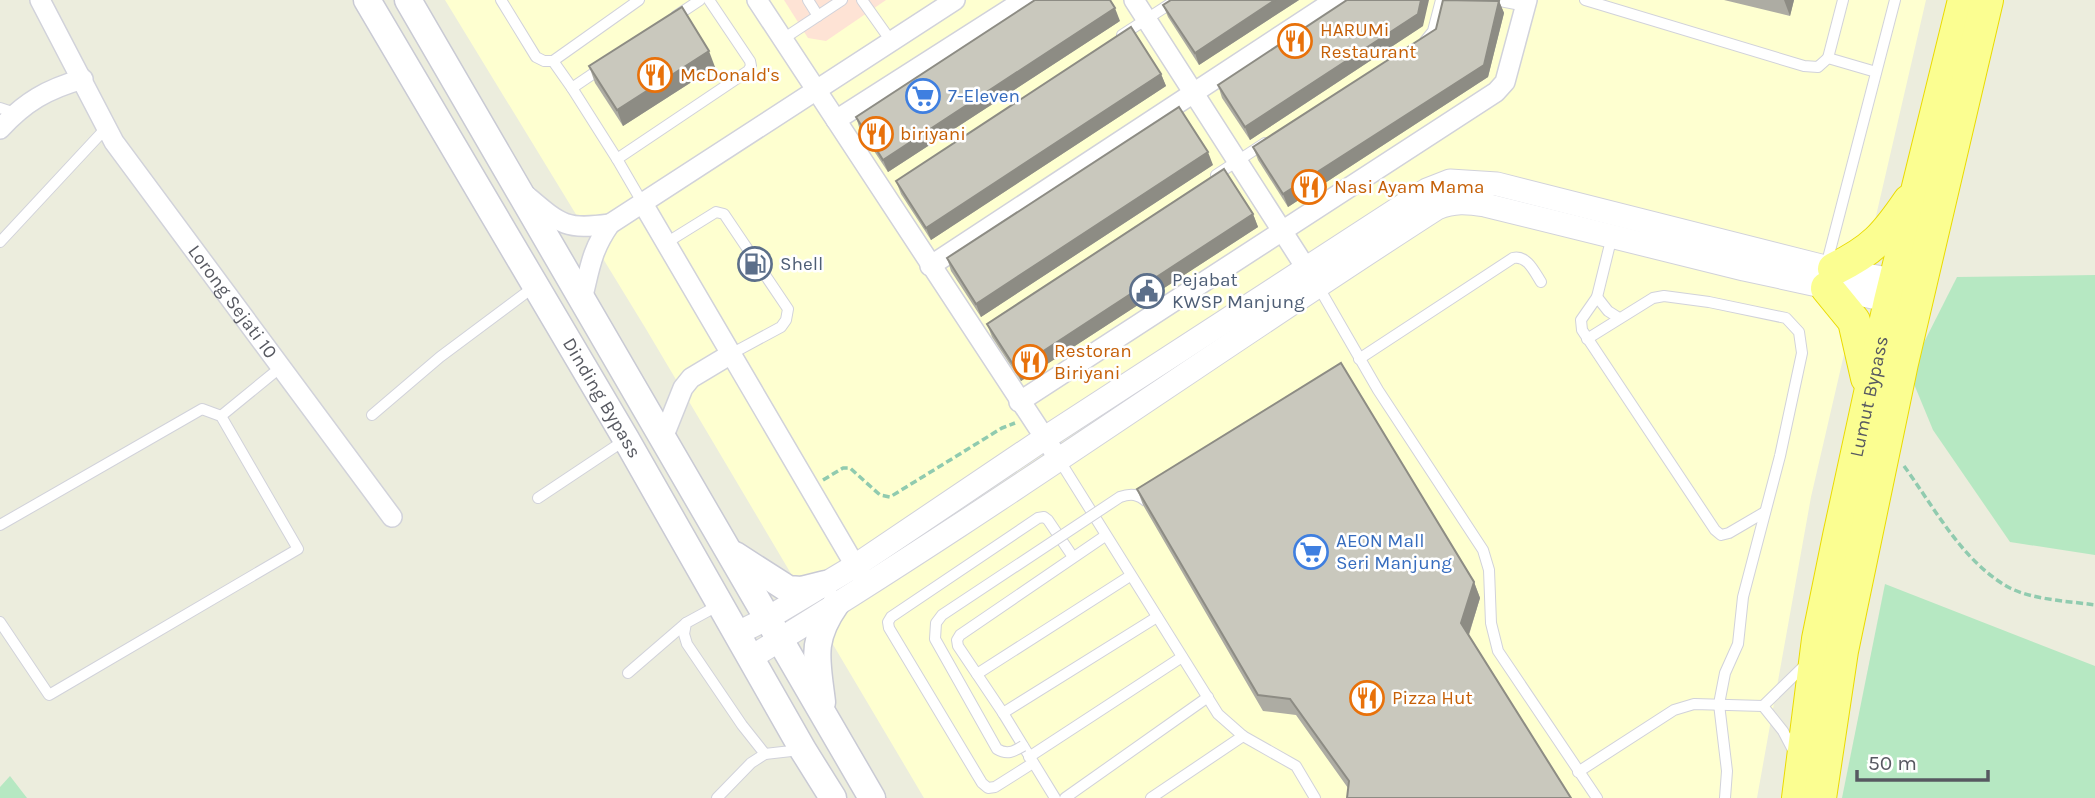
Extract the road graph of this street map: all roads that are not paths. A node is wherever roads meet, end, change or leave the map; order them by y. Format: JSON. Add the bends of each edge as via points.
{"nodes":[{"id":1,"x":368,"y":0,"type":"edge"},
{"id":2,"x":408,"y":0,"type":"edge"},
{"id":3,"x":501,"y":0,"type":"edge"},
{"id":4,"x":639,"y":0,"type":"edge"},
{"id":5,"x":700,"y":0,"type":"edge"},
{"id":6,"x":709,"y":0,"type":"edge"},
{"id":7,"x":757,"y":0,"type":"edge"},
{"id":8,"x":808,"y":0,"type":"edge"},
{"id":9,"x":842,"y":0,"type":"edge"},
{"id":10,"x":862,"y":0,"type":"edge"},
{"id":11,"x":956,"y":0,"type":"edge"},
{"id":12,"x":1024,"y":0,"type":"edge"},
{"id":13,"x":1134,"y":0,"type":"edge"},
{"id":14,"x":1177,"y":0,"type":"edge"},
{"id":15,"x":1335,"y":0,"type":"edge"},
{"id":16,"x":1441,"y":0,"type":"edge"},
{"id":17,"x":1495,"y":0,"type":"edge"},
{"id":18,"x":1585,"y":0,"type":"edge"},
{"id":19,"x":1843,"y":0,"type":"edge"},
{"id":20,"x":1895,"y":0,"type":"edge"},
{"id":21,"x":1964,"y":0,"type":"edge"},
{"id":22,"x":1987,"y":0,"type":"edge"},
{"id":23,"x":44,"y":1,"type":"edge"},
{"id":24,"x":1526,"y":3,"type":"edge"},
{"id":25,"x":818,"y":16,"type":"junction"},
{"id":26,"x":1147,"y":19,"type":"junction"},
{"id":27,"x":668,"y":22,"type":"edge"},
{"id":28,"x":783,"y":39,"type":"junction"},
{"id":29,"x":891,"y":41,"type":"junction"},
{"id":30,"x":1112,"y":42,"type":"edge"},
{"id":31,"x":1417,"y":46,"type":"edge"},
{"id":32,"x":1828,"y":58,"type":"junction"},
{"id":33,"x":553,"y":61,"type":"junction"},
{"id":34,"x":604,"y":66,"type":"edge"},
{"id":35,"x":1876,"y":72,"type":"junction"},
{"id":36,"x":83,"y":79,"type":"junction"},
{"id":37,"x":572,"y":88,"type":"junction"},
{"id":38,"x":816,"y":91,"type":"junction"},
{"id":39,"x":1194,"y":91,"type":"junction"},
{"id":40,"x":7,"y":111,"type":"edge"},
{"id":41,"x":835,"y":120,"type":"junction"},
{"id":42,"x":108,"y":127,"type":"junction"},
{"id":43,"x":0,"y":129,"type":"edge"},
{"id":44,"x":1272,"y":139,"type":"edge"},
{"id":45,"x":617,"y":159,"type":"junction"},
{"id":46,"x":1238,"y":160,"type":"junction"},
{"id":47,"x":1207,"y":181,"type":"edge"},
{"id":48,"x":517,"y":187,"type":"junction"},
{"id":49,"x":1917,"y":190,"type":"junction"},
{"id":50,"x":642,"y":202,"type":"junction"},
{"id":51,"x":610,"y":224,"type":"junction"},
{"id":52,"x":1614,"y":227,"type":"junction"},
{"id":53,"x":1282,"y":230,"type":"junction"},
{"id":54,"x":0,"y":242,"type":"edge"},
{"id":55,"x":666,"y":243,"type":"junction"},
{"id":56,"x":930,"y":266,"type":"junction"},
{"id":57,"x":1311,"y":276,"type":"junction"},
{"id":58,"x":1827,"y":277,"type":"junction"},
{"id":59,"x":1541,"y":282,"type":"dead end"},
{"id":60,"x":535,"y":285,"type":"junction"},
{"id":61,"x":1905,"y":293,"type":"junction"},
{"id":62,"x":1597,"y":297,"type":"junction"},
{"id":63,"x":582,"y":300,"type":"junction"},
{"id":64,"x":1619,"y":318,"type":"junction"},
{"id":65,"x":1587,"y":339,"type":"junction"},
{"id":66,"x":731,"y":354,"type":"junction"},
{"id":67,"x":1359,"y":359,"type":"junction"},
{"id":68,"x":281,"y":366,"type":"junction"},
{"id":69,"x":1870,"y":390,"type":"junction"},
{"id":70,"x":1024,"y":409,"type":"junction"},
{"id":71,"x":372,"y":415,"type":"dead end"},
{"id":72,"x":221,"y":416,"type":"junction"},
{"id":73,"x":663,"y":438,"type":"junction"},
{"id":74,"x":1045,"y":438,"type":"junction"},
{"id":75,"x":626,"y":439,"type":"junction"},
{"id":76,"x":1058,"y":458,"type":"junction"},
{"id":77,"x":538,"y":498,"type":"dead end"},
{"id":78,"x":1147,"y":502,"type":"edge"},
{"id":79,"x":1765,"y":512,"type":"junction"},
{"id":80,"x":392,"y":517,"type":"dead end"},
{"id":81,"x":0,"y":525,"type":"edge"},
{"id":82,"x":1105,"y":536,"type":"junction"},
{"id":83,"x":728,"y":550,"type":"junction"},
{"id":84,"x":1073,"y":557,"type":"junction"},
{"id":85,"x":861,"y":576,"type":"junction"},
{"id":86,"x":1130,"y":576,"type":"junction"},
{"id":87,"x":831,"y":594,"type":"junction"},
{"id":88,"x":720,"y":604,"type":"junction"},
{"id":89,"x":1157,"y":617,"type":"junction"},
{"id":90,"x":0,"y":622,"type":"edge"},
{"id":91,"x":686,"y":623,"type":"junction"},
{"id":92,"x":774,"y":629,"type":"junction"},
{"id":93,"x":736,"y":634,"type":"junction"},
{"id":94,"x":1816,"y":651,"type":"junction"},
{"id":95,"x":1182,"y":657,"type":"junction"},
{"id":96,"x":750,"y":658,"type":"junction"},
{"id":97,"x":628,"y":673,"type":"dead end"},
{"id":98,"x":978,"y":674,"type":"junction"},
{"id":99,"x":1208,"y":697,"type":"junction"},
{"id":100,"x":1719,"y":704,"type":"junction"},
{"id":101,"x":1763,"y":706,"type":"junction"},
{"id":102,"x":1003,"y":713,"type":"junction"},
{"id":103,"x":824,"y":714,"type":"junction"},
{"id":104,"x":1243,"y":736,"type":"junction"},
{"id":105,"x":1023,"y":746,"type":"junction"},
{"id":106,"x":803,"y":750,"type":"junction"},
{"id":107,"x":765,"y":754,"type":"junction"},
{"id":108,"x":1031,"y":760,"type":"junction"},
{"id":109,"x":1578,"y":772,"type":"junction"},
{"id":110,"x":1799,"y":783,"type":"edge"},
{"id":111,"x":717,"y":798,"type":"edge"},
{"id":112,"x":833,"y":798,"type":"edge"},
{"id":113,"x":872,"y":798,"type":"edge"},
{"id":114,"x":1055,"y":798,"type":"edge"},
{"id":115,"x":1065,"y":798,"type":"edge"},
{"id":116,"x":1151,"y":798,"type":"edge"},
{"id":117,"x":1315,"y":798,"type":"edge"},
{"id":118,"x":1597,"y":798,"type":"edge"},
{"id":119,"x":1725,"y":798,"type":"edge"},
{"id":120,"x":1820,"y":798,"type":"edge"}],
"edges":[{"from":1,"to":60,"type":"main road","name":"Dinding Bypass"},
{"from":2,"to":48,"type":"main road","name":"Dinding Bypass"},
{"from":3,"to":33,"type":"lane","via":[[536,57]]},
{"from":4,"to":33,"type":"lane"},
{"from":5,"to":27,"type":"lane"},
{"from":6,"to":45,"type":"lane","via":[[751,66]]},
{"from":7,"to":28,"type":"street"},
{"from":8,"to":25,"type":"lane"},
{"from":9,"to":25,"type":"lane"},
{"from":10,"to":29,"type":"lane"},
{"from":11,"to":29,"type":"street"},
{"from":12,"to":41,"type":"street"},
{"from":13,"to":26,"type":"street"},
{"from":14,"to":26,"type":"lane"},
{"from":15,"to":39,"type":"street"},
{"from":16,"to":31,"type":"lane","via":[[1433,31]]},
{"from":17,"to":24,"type":"lane"},
{"from":18,"to":32,"type":"lane","via":[[1804,66],[1818,66]]},
{"from":19,"to":32,"type":"lane"},
{"from":20,"to":35,"type":"lane"},
{"from":21,"to":49,"type":"highway","name":"Lumut Bypass"},
{"from":22,"to":61,"type":"highway","name":"Lumut Bypass"},
{"from":23,"to":36,"type":"street","name":"Lorong Sejati 10"},
{"from":24,"to":53,"type":"street","via":[[1505,82],[1496,92]]},
{"from":25,"to":28,"type":"lane"},
{"from":26,"to":30,"type":"lane"},
{"from":26,"to":39,"type":"street"},
{"from":28,"to":38,"type":"street"},
{"from":29,"to":38,"type":"street"},
{"from":32,"to":35,"type":"lane"},
{"from":33,"to":37,"type":"lane"},
{"from":34,"to":37,"type":"lane"},
{"from":35,"to":58,"type":"lane"},
{"from":36,"to":40,"type":"street"},
{"from":36,"to":42,"type":"street","name":"Lorong Sejati 10"},
{"from":37,"to":45,"type":"lane"},
{"from":38,"to":41,"type":"street"},
{"from":38,"to":50,"type":"street"},
{"from":39,"to":46,"type":"street"},
{"from":39,"to":56,"type":"street"},
{"from":40,"to":43,"type":"street"},
{"from":41,"to":56,"type":"street","via":[[888,189]]},
{"from":42,"to":54,"type":"lane"},
{"from":42,"to":68,"type":"street","name":"Lorong Sejati 10","via":[[114,142]]},
{"from":44,"to":46,"type":"lane"},
{"from":45,"to":50,"type":"lane"},
{"from":46,"to":47,"type":"lane"},
{"from":46,"to":53,"type":"street"},
{"from":48,"to":51,"type":"street","via":[[555,220],[573,227]]},
{"from":48,"to":63,"type":"main road","name":"Dinding Bypass"},
{"from":49,"to":58,"type":"highway","via":[[1875,244]]},
{"from":49,"to":61,"type":"highway","name":"Lumut Bypass"},
{"from":50,"to":51,"type":"street"},
{"from":50,"to":55,"type":"street"},
{"from":51,"to":63,"type":"street","via":[[591,258]]},
{"from":52,"to":57,"type":"street","via":[[1458,201]]},
{"from":52,"to":58,"type":"street"},
{"from":52,"to":62,"type":"lane"},
{"from":53,"to":57,"type":"street"},
{"from":53,"to":70,"type":"street"},
{"from":55,"to":66,"type":"street"},
{"from":55,"to":66,"type":"lane","via":[[716,212],[724,214],[788,309],[781,327]]},
{"from":56,"to":70,"type":"street","via":[[980,330]]},
{"from":57,"to":67,"type":"lane"},
{"from":57,"to":74,"type":"street"},
{"from":57,"to":76,"type":"street"},
{"from":58,"to":61,"type":"street"},
{"from":58,"to":69,"type":"highway","via":[[1854,321]]},
{"from":59,"to":67,"type":"lane","via":[[1526,260],[1513,258]]},
{"from":60,"to":71,"type":"lane"},
{"from":60,"to":75,"type":"main road","name":"Dinding Bypass"},
{"from":61,"to":69,"type":"highway","name":"Lumut Bypass"},
{"from":61,"to":120,"type":"highway","name":"Lumut Bypass","via":[[1886,440],[1842,651]]},
{"from":62,"to":64,"type":"lane"},
{"from":62,"to":65,"type":"lane","via":[[1581,320]]},
{"from":63,"to":73,"type":"main road","name":"Dinding Bypass"},
{"from":64,"to":65,"type":"lane"},
{"from":64,"to":79,"type":"lane","via":[[1664,296],[1786,318],[1799,332],[1802,353]]},
{"from":65,"to":79,"type":"lane","via":[[1715,530],[1721,535],[1729,533]]},
{"from":66,"to":73,"type":"street","via":[[691,378]]},
{"from":66,"to":85,"type":"street"},
{"from":67,"to":109,"type":"lane","via":[[1483,550],[1499,651]]},
{"from":68,"to":72,"type":"lane"},
{"from":68,"to":80,"type":"street","name":"Lorong Sejati 10"},
{"from":69,"to":94,"type":"highway","name":"Lumut Bypass"},
{"from":70,"to":74,"type":"street"},
{"from":72,"to":81,"type":"lane","via":[[202,409]]},
{"from":72,"to":90,"type":"lane","via":[[298,548],[49,695]]},
{"from":73,"to":83,"type":"main road","name":"Dinding Bypass"},
{"from":74,"to":76,"type":"street"},
{"from":74,"to":85,"type":"street"},
{"from":75,"to":77,"type":"lane"},
{"from":75,"to":88,"type":"main road","name":"Dinding Bypass"},
{"from":76,"to":82,"type":"lane"},
{"from":76,"to":85,"type":"street"},
{"from":78,"to":105,"type":"lane","bridge":true,"via":[[1140,496],[1120,497],[936,623],[934,639],[997,749],[1004,753]]},
{"from":79,"to":100,"type":"lane","via":[[1743,597],[1738,644],[1725,673]]},
{"from":82,"to":84,"type":"lane"},
{"from":82,"to":86,"type":"lane"},
{"from":83,"to":87,"type":"main road","via":[[788,589]]},
{"from":83,"to":92,"type":"main road","name":"Dinding Bypass"},
{"from":84,"to":98,"type":"lane","via":[[960,635],[958,646]]},
{"from":84,"to":108,"type":"lane","via":[[1048,520],[1038,518],[888,622],[982,783],[995,787]]},
{"from":85,"to":87,"type":"street"},
{"from":86,"to":89,"type":"lane"},
{"from":86,"to":98,"type":"lane"},
{"from":87,"to":92,"type":"street"},
{"from":87,"to":103,"type":"main road","via":[[818,634],[816,659]]},
{"from":88,"to":91,"type":"lane"},
{"from":88,"to":93,"type":"main road","name":"Dinding Bypass"},
{"from":89,"to":95,"type":"lane"},
{"from":89,"to":102,"type":"lane"},
{"from":91,"to":97,"type":"lane"},
{"from":91,"to":107,"type":"lane","via":[[687,644]]},
{"from":92,"to":93,"type":"street"},
{"from":92,"to":96,"type":"street"},
{"from":92,"to":103,"type":"main road","name":"Dinding Bypass"},
{"from":93,"to":96,"type":"main road","name":"Dinding Bypass"},
{"from":94,"to":101,"type":"lane"},
{"from":94,"to":110,"type":"highway","name":"Lumut Bypass"},
{"from":95,"to":99,"type":"lane"},
{"from":95,"to":108,"type":"lane"},
{"from":96,"to":106,"type":"main road","name":"Dinding Bypass"},
{"from":98,"to":102,"type":"lane"},
{"from":99,"to":104,"type":"lane","via":[[1218,714]]},
{"from":99,"to":115,"type":"lane"},
{"from":100,"to":101,"type":"lane"},
{"from":100,"to":109,"type":"lane","via":[[1674,710]]},
{"from":100,"to":119,"type":"lane","via":[[1727,771]]},
{"from":101,"to":110,"type":"lane","via":[[1783,731]]},
{"from":102,"to":105,"type":"lane"},
{"from":103,"to":113,"type":"main road","name":"Dinding Bypass"},
{"from":104,"to":116,"type":"lane"},
{"from":104,"to":117,"type":"lane","via":[[1296,766]]},
{"from":105,"to":108,"type":"lane"},
{"from":106,"to":107,"type":"lane"},
{"from":106,"to":112,"type":"main road","name":"Dinding Bypass"},
{"from":107,"to":111,"type":"lane"},
{"from":108,"to":114,"type":"lane"},
{"from":109,"to":118,"type":"lane"}]}
